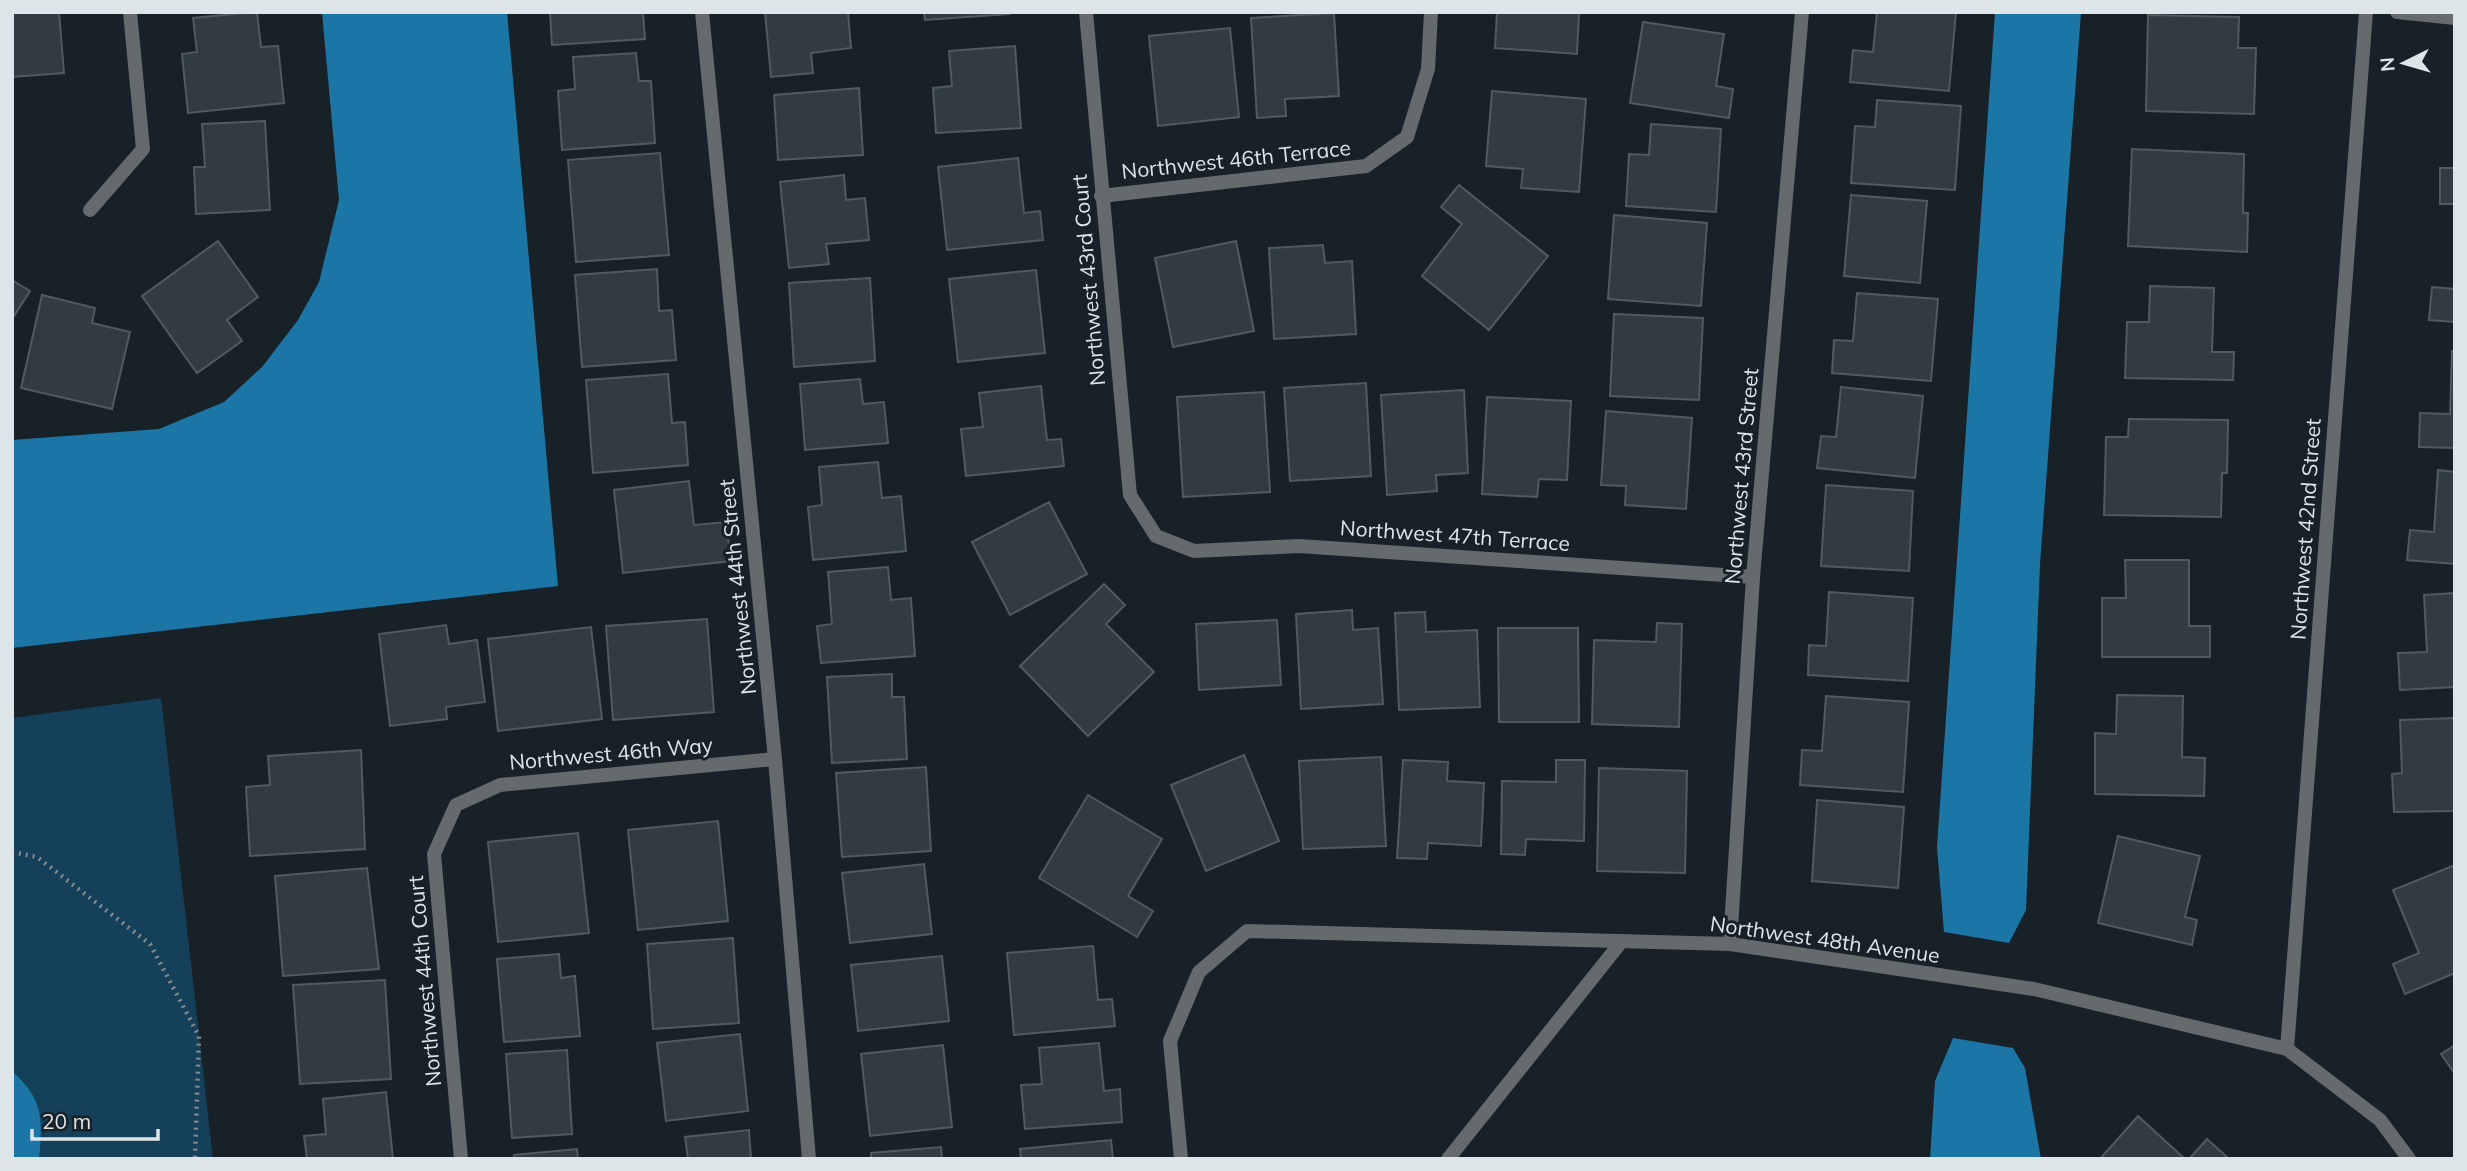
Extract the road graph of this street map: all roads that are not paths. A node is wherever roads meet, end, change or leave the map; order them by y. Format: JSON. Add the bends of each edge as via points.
{"nodes":[{"id":1,"x":130,"y":12,"type":"edge"},
{"id":2,"x":702,"y":12,"type":"edge"},
{"id":3,"x":1086,"y":12,"type":"edge"},
{"id":4,"x":1432,"y":12,"type":"edge"},
{"id":5,"x":1802,"y":12,"type":"edge"},
{"id":6,"x":2366,"y":12,"type":"edge"},
{"id":7,"x":2397,"y":12,"type":"edge"},
{"id":8,"x":2455,"y":18,"type":"edge"},
{"id":9,"x":1101,"y":196,"type":"junction"},
{"id":10,"x":90,"y":210,"type":"dead end"},
{"id":11,"x":1156,"y":536,"type":"joint"},
{"id":12,"x":1754,"y":577,"type":"junction"},
{"id":13,"x":775,"y":759,"type":"junction"},
{"id":14,"x":456,"y":805,"type":"joint"},
{"id":15,"x":1622,"y":942,"type":"junction"},
{"id":16,"x":1730,"y":944,"type":"junction"},
{"id":17,"x":2287,"y":1049,"type":"junction"},
{"id":18,"x":461,"y":1159,"type":"edge"},
{"id":19,"x":809,"y":1159,"type":"edge"},
{"id":20,"x":1181,"y":1159,"type":"edge"},
{"id":21,"x":1448,"y":1159,"type":"edge"},
{"id":22,"x":2409,"y":1159,"type":"edge"}],
"edges":[{"from":1,"to":10,"type":"street","via":[[143,149]]},
{"from":2,"to":13,"type":"street","name":"Northwest 44th Street"},
{"from":3,"to":9,"type":"street","name":"Northwest 43rd Court"},
{"from":4,"to":9,"type":"street","name":"Northwest 46th Terrace","via":[[1428,69],[1407,137],[1366,166]]},
{"from":5,"to":12,"type":"street","name":"Northwest 43rd Street"},
{"from":6,"to":17,"type":"street","name":"Northwest 42nd Street"},
{"from":7,"to":8,"type":"street"},
{"from":9,"to":11,"type":"street","name":"Northwest 43rd Court","via":[[1130,495]]},
{"from":11,"to":12,"type":"street","name":"Northwest 47th Terrace","via":[[1194,551],[1300,546]]},
{"from":12,"to":16,"type":"street","name":"Northwest 43rd Street"},
{"from":13,"to":14,"type":"street","name":"Northwest 46th Way","via":[[500,785]]},
{"from":13,"to":19,"type":"street","name":"Northwest 44th Street"},
{"from":14,"to":18,"type":"street","name":"Northwest 44th Court","via":[[434,853]]},
{"from":15,"to":16,"type":"street","name":"Northwest 48th Avenue"},
{"from":15,"to":20,"type":"street","name":"Northwest 48th Avenue","via":[[1247,931],[1199,972],[1170,1041]]},
{"from":15,"to":21,"type":"street"},
{"from":16,"to":17,"type":"street","name":"Northwest 48th Avenue","via":[[2035,989]]},
{"from":17,"to":22,"type":"street","name":"Northwest 48th Avenue","via":[[2380,1120]]}]}
